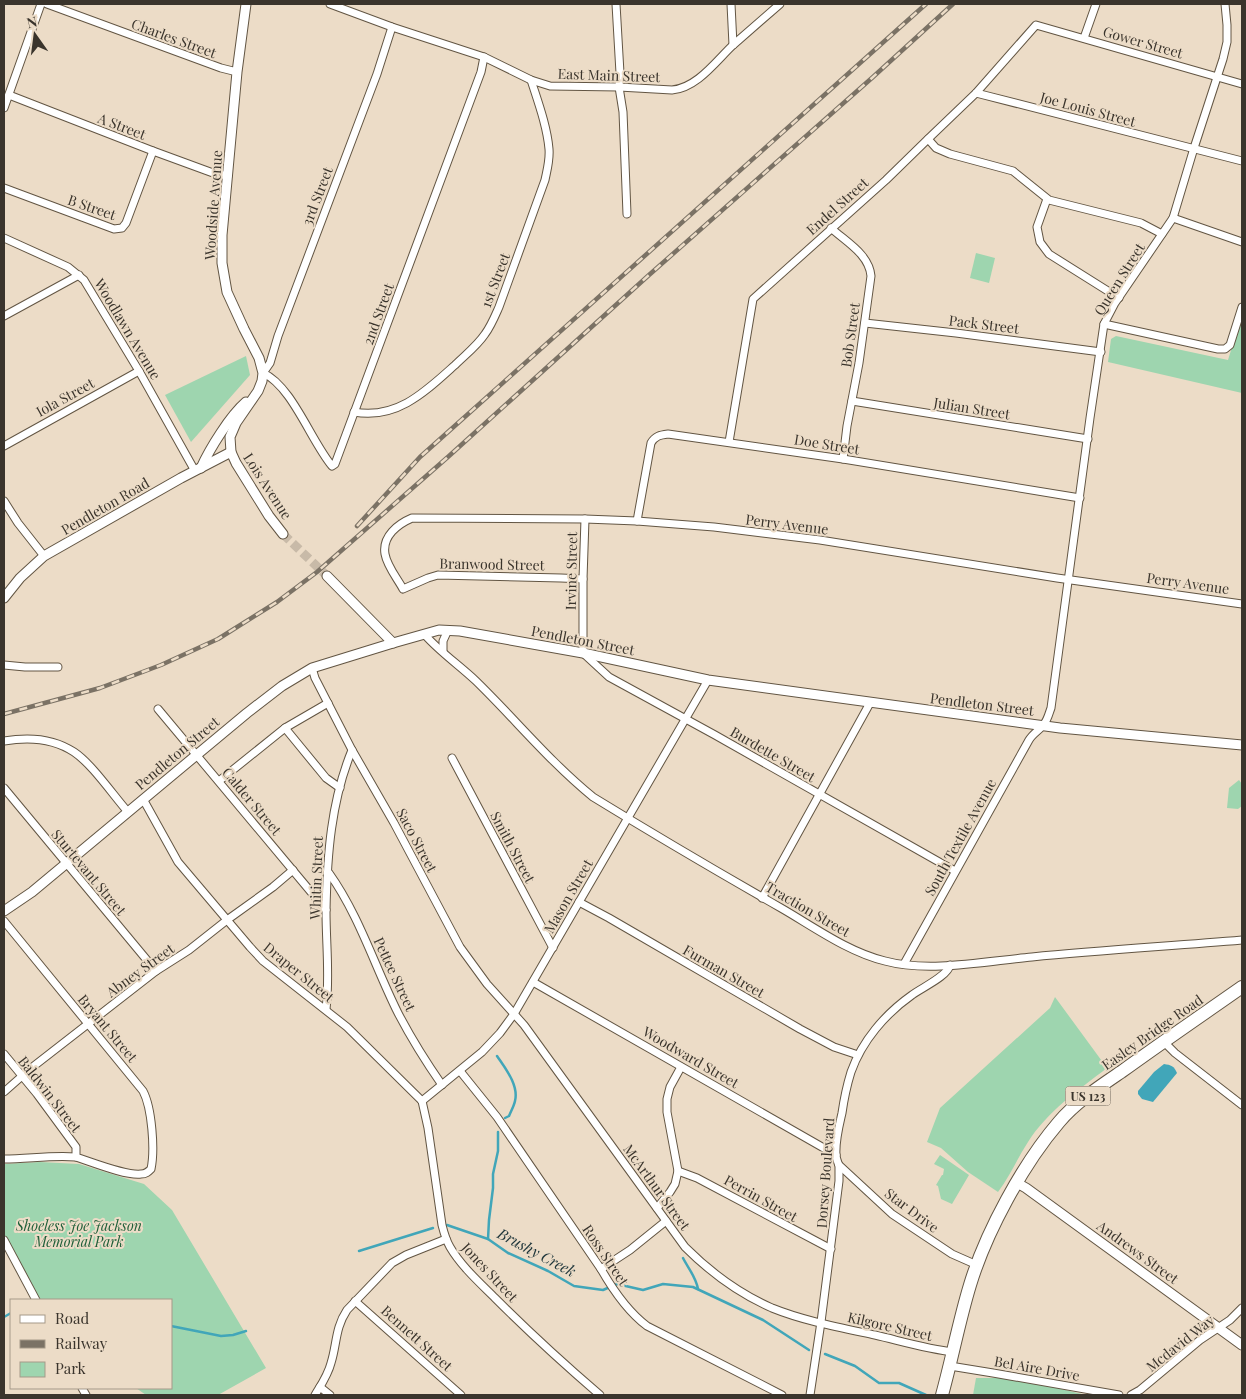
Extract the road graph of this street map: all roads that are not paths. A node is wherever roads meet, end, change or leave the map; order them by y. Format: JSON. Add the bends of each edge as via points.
{"nodes":[{"id":1,"x":42,"y":4,"type":"edge"},
{"id":2,"x":46,"y":4,"type":"edge"},
{"id":3,"x":246,"y":4,"type":"edge"},
{"id":4,"x":330,"y":4,"type":"edge"},
{"id":5,"x":616,"y":4,"type":"edge"},
{"id":6,"x":731,"y":4,"type":"edge"},
{"id":7,"x":780,"y":4,"type":"edge"},
{"id":8,"x":1096,"y":4,"type":"edge"},
{"id":9,"x":1225,"y":4,"type":"edge"},
{"id":10,"x":1036,"y":25,"type":"joint"},
{"id":11,"x":392,"y":27,"type":"junction"},
{"id":12,"x":1084,"y":38,"type":"junction"},
{"id":13,"x":734,"y":45,"type":"junction"},
{"id":14,"x":484,"y":58,"type":"junction"},
{"id":15,"x":237,"y":72,"type":"junction"},
{"id":16,"x":1218,"y":77,"type":"junction"},
{"id":17,"x":531,"y":80,"type":"junction"},
{"id":18,"x":1242,"y":84,"type":"edge"},
{"id":19,"x":619,"y":87,"type":"junction"},
{"id":20,"x":976,"y":93,"type":"junction"},
{"id":21,"x":9,"y":95,"type":"junction"},
{"id":22,"x":4,"y":108,"type":"edge"},
{"id":23,"x":928,"y":140,"type":"junction"},
{"id":24,"x":1194,"y":148,"type":"junction"},
{"id":25,"x":153,"y":152,"type":"junction"},
{"id":26,"x":1242,"y":161,"type":"edge"},
{"id":27,"x":228,"y":176,"type":"junction"},
{"id":28,"x":4,"y":188,"type":"edge"},
{"id":29,"x":1047,"y":199,"type":"junction"},
{"id":30,"x":627,"y":214,"type":"dead end"},
{"id":31,"x":1173,"y":218,"type":"junction"},
{"id":32,"x":831,"y":228,"type":"junction"},
{"id":33,"x":1162,"y":234,"type":"junction"},
{"id":34,"x":4,"y":238,"type":"edge"},
{"id":35,"x":1242,"y":242,"type":"edge"},
{"id":36,"x":78,"y":275,"type":"junction"},
{"id":37,"x":1119,"y":298,"type":"junction"},
{"id":38,"x":1242,"y":307,"type":"edge"},
{"id":39,"x":4,"y":316,"type":"edge"},
{"id":40,"x":865,"y":323,"type":"junction"},
{"id":41,"x":1104,"y":324,"type":"junction"},
{"id":42,"x":1101,"y":352,"type":"junction"},
{"id":43,"x":139,"y":371,"type":"junction"},
{"id":44,"x":263,"y":373,"type":"junction"},
{"id":45,"x":258,"y":391,"type":"junction"},
{"id":46,"x":852,"y":401,"type":"junction"},
{"id":47,"x":354,"y":412,"type":"junction"},
{"id":48,"x":1088,"y":439,"type":"junction"},
{"id":49,"x":728,"y":442,"type":"junction"},
{"id":50,"x":4,"y":446,"type":"edge"},
{"id":51,"x":231,"y":452,"type":"junction"},
{"id":52,"x":843,"y":459,"type":"junction"},
{"id":53,"x":198,"y":469,"type":"junction"},
{"id":54,"x":1080,"y":498,"type":"junction"},
{"id":55,"x":4,"y":501,"type":"edge"},
{"id":56,"x":585,"y":520,"type":"junction"},
{"id":57,"x":637,"y":521,"type":"junction"},
{"id":58,"x":284,"y":534,"type":"tunnel mouth"},
{"id":59,"x":44,"y":556,"type":"junction"},
{"id":60,"x":327,"y":576,"type":"tunnel mouth"},
{"id":61,"x":583,"y":579,"type":"junction"},
{"id":62,"x":1068,"y":580,"type":"junction"},
{"id":63,"x":403,"y":589,"type":"joint"},
{"id":64,"x":4,"y":598,"type":"edge"},
{"id":65,"x":1242,"y":604,"type":"edge"},
{"id":66,"x":448,"y":630,"type":"junction"},
{"id":67,"x":425,"y":635,"type":"junction"},
{"id":68,"x":392,"y":643,"type":"junction"},
{"id":69,"x":443,"y":651,"type":"junction"},
{"id":70,"x":583,"y":653,"type":"junction"},
{"id":71,"x":4,"y":664,"type":"edge"},
{"id":72,"x":58,"y":667,"type":"dead end"},
{"id":73,"x":312,"y":668,"type":"junction"},
{"id":74,"x":708,"y":680,"type":"junction"},
{"id":75,"x":328,"y":703,"type":"junction"},
{"id":76,"x":870,"y":703,"type":"junction"},
{"id":77,"x":158,"y":709,"type":"dead end"},
{"id":78,"x":686,"y":720,"type":"junction"},
{"id":79,"x":1044,"y":726,"type":"junction"},
{"id":80,"x":285,"y":728,"type":"junction"},
{"id":81,"x":4,"y":741,"type":"edge"},
{"id":82,"x":1242,"y":745,"type":"edge"},
{"id":83,"x":352,"y":750,"type":"junction"},
{"id":84,"x":197,"y":754,"type":"junction"},
{"id":85,"x":452,"y":758,"type":"dead end"},
{"id":86,"x":219,"y":781,"type":"junction"},
{"id":87,"x":4,"y":788,"type":"edge"},
{"id":88,"x":340,"y":788,"type":"junction"},
{"id":89,"x":820,"y":795,"type":"junction"},
{"id":90,"x":143,"y":799,"type":"junction"},
{"id":91,"x":128,"y":812,"type":"junction"},
{"id":92,"x":628,"y":818,"type":"junction"},
{"id":93,"x":66,"y":863,"type":"junction"},
{"id":94,"x":293,"y":870,"type":"junction"},
{"id":95,"x":955,"y":871,"type":"junction"},
{"id":96,"x":328,"y":872,"type":"junction"},
{"id":97,"x":762,"y":898,"type":"junction"},
{"id":98,"x":579,"y":902,"type":"junction"},
{"id":99,"x":326,"y":910,"type":"junction"},
{"id":100,"x":4,"y":911,"type":"edge"},
{"id":101,"x":227,"y":920,"type":"junction"},
{"id":102,"x":4,"y":922,"type":"edge"},
{"id":103,"x":1242,"y":940,"type":"edge"},
{"id":104,"x":553,"y":948,"type":"junction"},
{"id":105,"x":904,"y":964,"type":"junction"},
{"id":106,"x":950,"y":965,"type":"junction"},
{"id":107,"x":156,"y":971,"type":"junction"},
{"id":108,"x":533,"y":982,"type":"junction"},
{"id":109,"x":1242,"y":987,"type":"edge"},
{"id":110,"x":326,"y":1010,"type":"junction"},
{"id":111,"x":514,"y":1014,"type":"junction"},
{"id":112,"x":88,"y":1023,"type":"junction"},
{"id":113,"x":1163,"y":1041,"type":"junction"},
{"id":114,"x":4,"y":1054,"type":"edge"},
{"id":115,"x":858,"y":1055,"type":"junction"},
{"id":116,"x":682,"y":1067,"type":"junction"},
{"id":117,"x":460,"y":1071,"type":"junction"},
{"id":118,"x":22,"y":1077,"type":"junction"},
{"id":119,"x":442,"y":1085,"type":"junction"},
{"id":120,"x":4,"y":1092,"type":"edge"},
{"id":121,"x":422,"y":1100,"type":"junction"},
{"id":122,"x":1242,"y":1105,"type":"edge"},
{"id":123,"x":836,"y":1155,"type":"junction"},
{"id":124,"x":76,"y":1157,"type":"junction"},
{"id":125,"x":4,"y":1159,"type":"edge"},
{"id":126,"x":839,"y":1165,"type":"junction"},
{"id":127,"x":678,"y":1170,"type":"junction"},
{"id":128,"x":1017,"y":1183,"type":"junction"},
{"id":129,"x":657,"y":1208,"type":"junction"},
{"id":130,"x":666,"y":1221,"type":"junction"},
{"id":131,"x":446,"y":1239,"type":"junction"},
{"id":132,"x":4,"y":1240,"type":"edge"},
{"id":133,"x":831,"y":1249,"type":"junction"},
{"id":134,"x":977,"y":1265,"type":"junction"},
{"id":135,"x":601,"y":1269,"type":"junction"},
{"id":136,"x":35,"y":1299,"type":"edge"},
{"id":137,"x":355,"y":1301,"type":"junction"},
{"id":138,"x":1242,"y":1308,"type":"edge"},
{"id":139,"x":821,"y":1322,"type":"junction"},
{"id":140,"x":1219,"y":1327,"type":"junction"},
{"id":141,"x":1242,"y":1345,"type":"edge"},
{"id":142,"x":954,"y":1352,"type":"junction"},
{"id":143,"x":950,"y":1366,"type":"junction"},
{"id":144,"x":320,"y":1387,"type":"junction"},
{"id":145,"x":315,"y":1395,"type":"edge"},
{"id":146,"x":330,"y":1395,"type":"edge"},
{"id":147,"x":461,"y":1395,"type":"edge"},
{"id":148,"x":600,"y":1395,"type":"edge"},
{"id":149,"x":782,"y":1395,"type":"edge"},
{"id":150,"x":810,"y":1395,"type":"edge"},
{"id":151,"x":942,"y":1395,"type":"edge"},
{"id":152,"x":1119,"y":1395,"type":"edge"},
{"id":153,"x":1131,"y":1395,"type":"edge"}],
"edges":[{"from":1,"to":21,"type":"street"},
{"from":2,"to":15,"type":"street","name":"Charles Street"},
{"from":3,"to":15,"type":"main road","name":"Woodside Avenue"},
{"from":4,"to":11,"type":"street","name":"East Main Street"},
{"from":5,"to":19,"type":"street"},
{"from":6,"to":13,"type":"street"},
{"from":7,"to":13,"type":"street","name":"East Main Street"},
{"from":8,"to":12,"type":"street"},
{"from":9,"to":16,"type":"street","name":"Queen Street","via":[[1227,42]]},
{"from":10,"to":12,"type":"street","name":"Gower Street"},
{"from":10,"to":20,"type":"street","name":"Endel Street"},
{"from":11,"to":14,"type":"street","name":"East Main Street"},
{"from":11,"to":44,"type":"street","name":"3rd Street","via":[[270,363]]},
{"from":12,"to":16,"type":"street","name":"Gower Street"},
{"from":13,"to":19,"type":"street","name":"East Main Street","via":[[701,76],[680,89]]},
{"from":14,"to":17,"type":"street","name":"East Main Street"},
{"from":14,"to":47,"type":"street","name":"2nd Street","via":[[472,99]]},
{"from":15,"to":27,"type":"main road","name":"Woodside Avenue"},
{"from":16,"to":18,"type":"street","name":"Gower Street"},
{"from":16,"to":24,"type":"street","name":"Queen Street"},
{"from":17,"to":19,"type":"street","name":"East Main Street","via":[[550,86]]},
{"from":17,"to":47,"type":"street","name":"1st Street","via":[[549,149],[548,168],[491,324],[476,346],[416,398],[381,412]]},
{"from":19,"to":30,"type":"street"},
{"from":20,"to":23,"type":"street","name":"Endel Street"},
{"from":20,"to":24,"type":"street","name":"Joe Louis Street"},
{"from":21,"to":22,"type":"street"},
{"from":21,"to":25,"type":"street","name":"A Street"},
{"from":23,"to":29,"type":"street","via":[[950,154],[1013,171]]},
{"from":23,"to":32,"type":"street","name":"Endel Street"},
{"from":24,"to":26,"type":"street","name":"Joe Louis Street"},
{"from":24,"to":31,"type":"street","name":"Queen Street"},
{"from":25,"to":27,"type":"street","name":"A Street"},
{"from":25,"to":28,"type":"street","name":"B Street","via":[[126,223],[118,229]]},
{"from":27,"to":44,"type":"main road","name":"Woodside Avenue","via":[[222,235],[224,280]]},
{"from":29,"to":33,"type":"street","via":[[1142,223]]},
{"from":29,"to":37,"type":"street","via":[[1036,227],[1040,242],[1049,254]]},
{"from":31,"to":33,"type":"street","name":"Queen Street"},
{"from":31,"to":35,"type":"street"},
{"from":32,"to":40,"type":"street","name":"Bob Street","via":[[860,253],[870,268]]},
{"from":32,"to":49,"type":"street","name":"Endel Street","via":[[753,299]]},
{"from":33,"to":37,"type":"street","name":"Queen Street"},
{"from":34,"to":36,"type":"street","name":"Woodlawn Avenue","via":[[68,267]]},
{"from":36,"to":39,"type":"street"},
{"from":36,"to":43,"type":"street","name":"Woodlawn Avenue","via":[[90,288]]},
{"from":37,"to":41,"type":"street","name":"Queen Street"},
{"from":38,"to":41,"type":"street","via":[[1230,346],[1225,349]]},
{"from":40,"to":42,"type":"street","name":"Pack Street"},
{"from":40,"to":46,"type":"street","name":"Bob Street"},
{"from":41,"to":42,"type":"street","name":"Queen Street"},
{"from":42,"to":48,"type":"street","name":"Queen Street"},
{"from":43,"to":50,"type":"street","name":"Iola Street"},
{"from":43,"to":53,"type":"street","name":"Woodlawn Avenue"},
{"from":44,"to":45,"type":"main road"},
{"from":44,"to":47,"type":"street","name":"2nd Street","via":[[285,392],[332,466]]},
{"from":45,"to":51,"type":"main road","via":[[236,423],[230,437]]},
{"from":45,"to":53,"type":"main road","via":[[238,409]]},
{"from":46,"to":48,"type":"street","name":"Julian Street"},
{"from":46,"to":52,"type":"street","name":"Bob Street"},
{"from":48,"to":54,"type":"street","name":"Queen Street"},
{"from":49,"to":52,"type":"street","name":"Doe Street"},
{"from":49,"to":57,"type":"street","name":"Doe Street","via":[[668,434],[653,438]]},
{"from":51,"to":53,"type":"main road","name":"Pendleton Road"},
{"from":51,"to":58,"type":"main road","name":"Lois Avenue","via":[[269,516]]},
{"from":52,"to":54,"type":"street","name":"Doe Street"},
{"from":53,"to":59,"type":"main road","name":"Pendleton Road"},
{"from":54,"to":62,"type":"street","name":"Queen Street"},
{"from":55,"to":59,"type":"street"},
{"from":56,"to":57,"type":"street","name":"Perry Avenue"},
{"from":56,"to":61,"type":"street","name":"Irvine Street"},
{"from":56,"to":63,"type":"street","name":"Perry Avenue","via":[[412,518],[395,528],[386,544],[385,554]]},
{"from":57,"to":62,"type":"street","name":"Perry Avenue","via":[[820,540]]},
{"from":59,"to":64,"type":"main road","name":"Pendleton Road"},
{"from":60,"to":68,"type":"main road"},
{"from":61,"to":63,"type":"street","name":"Branwood Street","via":[[434,576]]},
{"from":61,"to":70,"type":"street","name":"Irvine Street"},
{"from":62,"to":65,"type":"street","name":"Perry Avenue"},
{"from":62,"to":79,"type":"street","name":"Queen Street","via":[[1051,708]]},
{"from":66,"to":67,"type":"main road","name":"Pendleton Street"},
{"from":66,"to":69,"type":"street"},
{"from":66,"to":70,"type":"main road","name":"Pendleton Street"},
{"from":67,"to":68,"type":"main road","name":"Pendleton Street"},
{"from":67,"to":69,"type":"street","name":"Traction Street"},
{"from":68,"to":73,"type":"main road","name":"Pendleton Street"},
{"from":69,"to":92,"type":"street","name":"Traction Street","via":[[575,782]]},
{"from":70,"to":74,"type":"main road","name":"Pendleton Street"},
{"from":70,"to":78,"type":"street","name":"Burdette Street","via":[[609,677]]},
{"from":71,"to":72,"type":"street","via":[[30,668]]},
{"from":73,"to":75,"type":"street","name":"Saco Street"},
{"from":73,"to":84,"type":"main road","name":"Pendleton Street","via":[[272,692]]},
{"from":74,"to":76,"type":"main road","name":"Pendleton Street"},
{"from":74,"to":78,"type":"street","name":"Mason Street"},
{"from":75,"to":80,"type":"street"},
{"from":75,"to":83,"type":"street","name":"Saco Street"},
{"from":76,"to":79,"type":"main road","name":"Pendleton Street"},
{"from":76,"to":89,"type":"street"},
{"from":77,"to":84,"type":"street","name":"Calder Street"},
{"from":78,"to":89,"type":"street","name":"Burdette Street"},
{"from":78,"to":92,"type":"street","name":"Mason Street"},
{"from":79,"to":82,"type":"main road","name":"Pendleton Street"},
{"from":79,"to":95,"type":"street","name":"South Textile Avenue","via":[[1029,740]]},
{"from":80,"to":86,"type":"street"},
{"from":80,"to":88,"type":"street","via":[[326,778]]},
{"from":81,"to":91,"type":"street","via":[[36,739],[74,752]]},
{"from":83,"to":88,"type":"street","name":"Whitin Street"},
{"from":83,"to":111,"type":"street","name":"Saco Street","via":[[460,947]]},
{"from":84,"to":86,"type":"street","name":"Calder Street"},
{"from":84,"to":90,"type":"main road","name":"Pendleton Street"},
{"from":85,"to":104,"type":"street","name":"Smith Street"},
{"from":86,"to":94,"type":"street","name":"Calder Street"},
{"from":87,"to":93,"type":"street","name":"Sturtevant Street"},
{"from":88,"to":96,"type":"street","name":"Whitin Street","via":[[331,829]]},
{"from":89,"to":95,"type":"street","name":"Burdette Street"},
{"from":89,"to":97,"type":"street"},
{"from":90,"to":91,"type":"main road","name":"Pendleton Street"},
{"from":90,"to":101,"type":"street","name":"Draper Street","via":[[178,862]]},
{"from":91,"to":93,"type":"main road","name":"Pendleton Street"},
{"from":92,"to":97,"type":"street","name":"Traction Street"},
{"from":92,"to":98,"type":"street","name":"Mason Street"},
{"from":93,"to":100,"type":"main road","name":"Pendleton Street"},
{"from":93,"to":107,"type":"street","name":"Sturtevant Street"},
{"from":94,"to":99,"type":"street","name":"Calder Street"},
{"from":94,"to":101,"type":"street","name":"Abney Street"},
{"from":95,"to":105,"type":"street","name":"South Textile Avenue"},
{"from":96,"to":99,"type":"street","name":"Whitin Street"},
{"from":96,"to":119,"type":"street","name":"Pettee Street","via":[[361,931],[413,1041]]},
{"from":97,"to":105,"type":"street","name":"Traction Street","via":[[850,948],[887,962]]},
{"from":98,"to":104,"type":"street","name":"Mason Street"},
{"from":98,"to":115,"type":"street","name":"Furman Street","via":[[808,1033]]},
{"from":99,"to":110,"type":"street","name":"Whitin Street"},
{"from":101,"to":107,"type":"street","name":"Abney Street"},
{"from":101,"to":110,"type":"street","name":"Draper Street","via":[[263,961]]},
{"from":102,"to":112,"type":"street","name":"Bryant Street"},
{"from":103,"to":106,"type":"street","name":"Traction Street"},
{"from":104,"to":108,"type":"street","name":"Mason Street"},
{"from":105,"to":106,"type":"street","name":"Traction Street"},
{"from":106,"to":115,"type":"street","name":"Dorsey Boulevard","via":[[942,976],[892,1011]]},
{"from":107,"to":112,"type":"street","name":"Abney Street"},
{"from":108,"to":111,"type":"street","name":"Mason Street"},
{"from":108,"to":116,"type":"street","name":"Woodward Street"},
{"from":109,"to":113,"type":"highway","name":"Easley Bridge Road","number":"US 123"},
{"from":110,"to":121,"type":"street","name":"Draper Street"},
{"from":111,"to":117,"type":"street","name":"Mason Street","via":[[491,1044]]},
{"from":111,"to":129,"type":"street","name":"McArthur Street"},
{"from":112,"to":118,"type":"street","name":"Abney Street"},
{"from":112,"to":124,"type":"street","name":"Bryant Street","via":[[147,1099],[152,1167],[149,1172],[132,1174]]},
{"from":113,"to":122,"type":"street"},
{"from":113,"to":128,"type":"highway","name":"Easley Bridge Road","number":"US 123","via":[[1079,1103],[1060,1121]]},
{"from":114,"to":118,"type":"street","name":"Baldwin Street"},
{"from":115,"to":123,"type":"street","name":"Dorsey Boulevard","via":[[847,1087]]},
{"from":116,"to":123,"type":"street","name":"Woodward Street"},
{"from":116,"to":127,"type":"street","via":[[667,1099]]},
{"from":117,"to":119,"type":"street","name":"Mason Street"},
{"from":117,"to":135,"type":"street","name":"Ross Street","via":[[497,1117]]},
{"from":118,"to":120,"type":"street","name":"Abney Street"},
{"from":118,"to":124,"type":"street","name":"Baldwin Street","via":[[76,1147]]},
{"from":119,"to":121,"type":"street","name":"Mason Street"},
{"from":121,"to":131,"type":"street","name":"Jones Street"},
{"from":123,"to":126,"type":"street","name":"Dorsey Boulevard"},
{"from":124,"to":125,"type":"street"},
{"from":126,"to":133,"type":"street","name":"Dorsey Boulevard"},
{"from":126,"to":134,"type":"street","name":"Star Drive","via":[[892,1214],[950,1252]]},
{"from":127,"to":129,"type":"street","via":[[675,1184]]},
{"from":127,"to":133,"type":"street","name":"Perrin Street"},
{"from":128,"to":134,"type":"highway","name":"Easley Bridge Road","number":"US 123"},
{"from":128,"to":140,"type":"main road","name":"Andrews Street"},
{"from":129,"to":130,"type":"street","name":"McArthur Street"},
{"from":130,"to":135,"type":"street"},
{"from":130,"to":139,"type":"street","name":"McArthur Street","via":[[693,1255],[736,1289],[773,1308]]},
{"from":131,"to":137,"type":"street","via":[[392,1263]]},
{"from":131,"to":148,"type":"street","name":"Jones Street","via":[[450,1249],[488,1291],[537,1340]]},
{"from":132,"to":136,"type":"street"},
{"from":133,"to":139,"type":"street","name":"Dorsey Boulevard"},
{"from":134,"to":142,"type":"highway","name":"Easley Bridge Road","number":"US 123"},
{"from":135,"to":149,"type":"street","name":"Ross Street","via":[[632,1313],[647,1326]]},
{"from":137,"to":144,"type":"street","via":[[340,1322],[330,1368]]},
{"from":137,"to":147,"type":"street","name":"Bennett Street"},
{"from":138,"to":140,"type":"street","name":"Mcdavid Way"},
{"from":139,"to":142,"type":"street","name":"Kilgore Street"},
{"from":139,"to":150,"type":"street","name":"Dorsey Boulevard"},
{"from":140,"to":141,"type":"main road","name":"Andrews Street"},
{"from":140,"to":153,"type":"street","name":"Mcdavid Way"},
{"from":142,"to":143,"type":"highway","name":"Easley Bridge Road","number":"US 123"},
{"from":143,"to":151,"type":"highway","name":"Easley Bridge Road","number":"US 123"},
{"from":143,"to":152,"type":"street","name":"Bel Aire Drive"},
{"from":144,"to":145,"type":"street"},
{"from":144,"to":146,"type":"street"}]}
